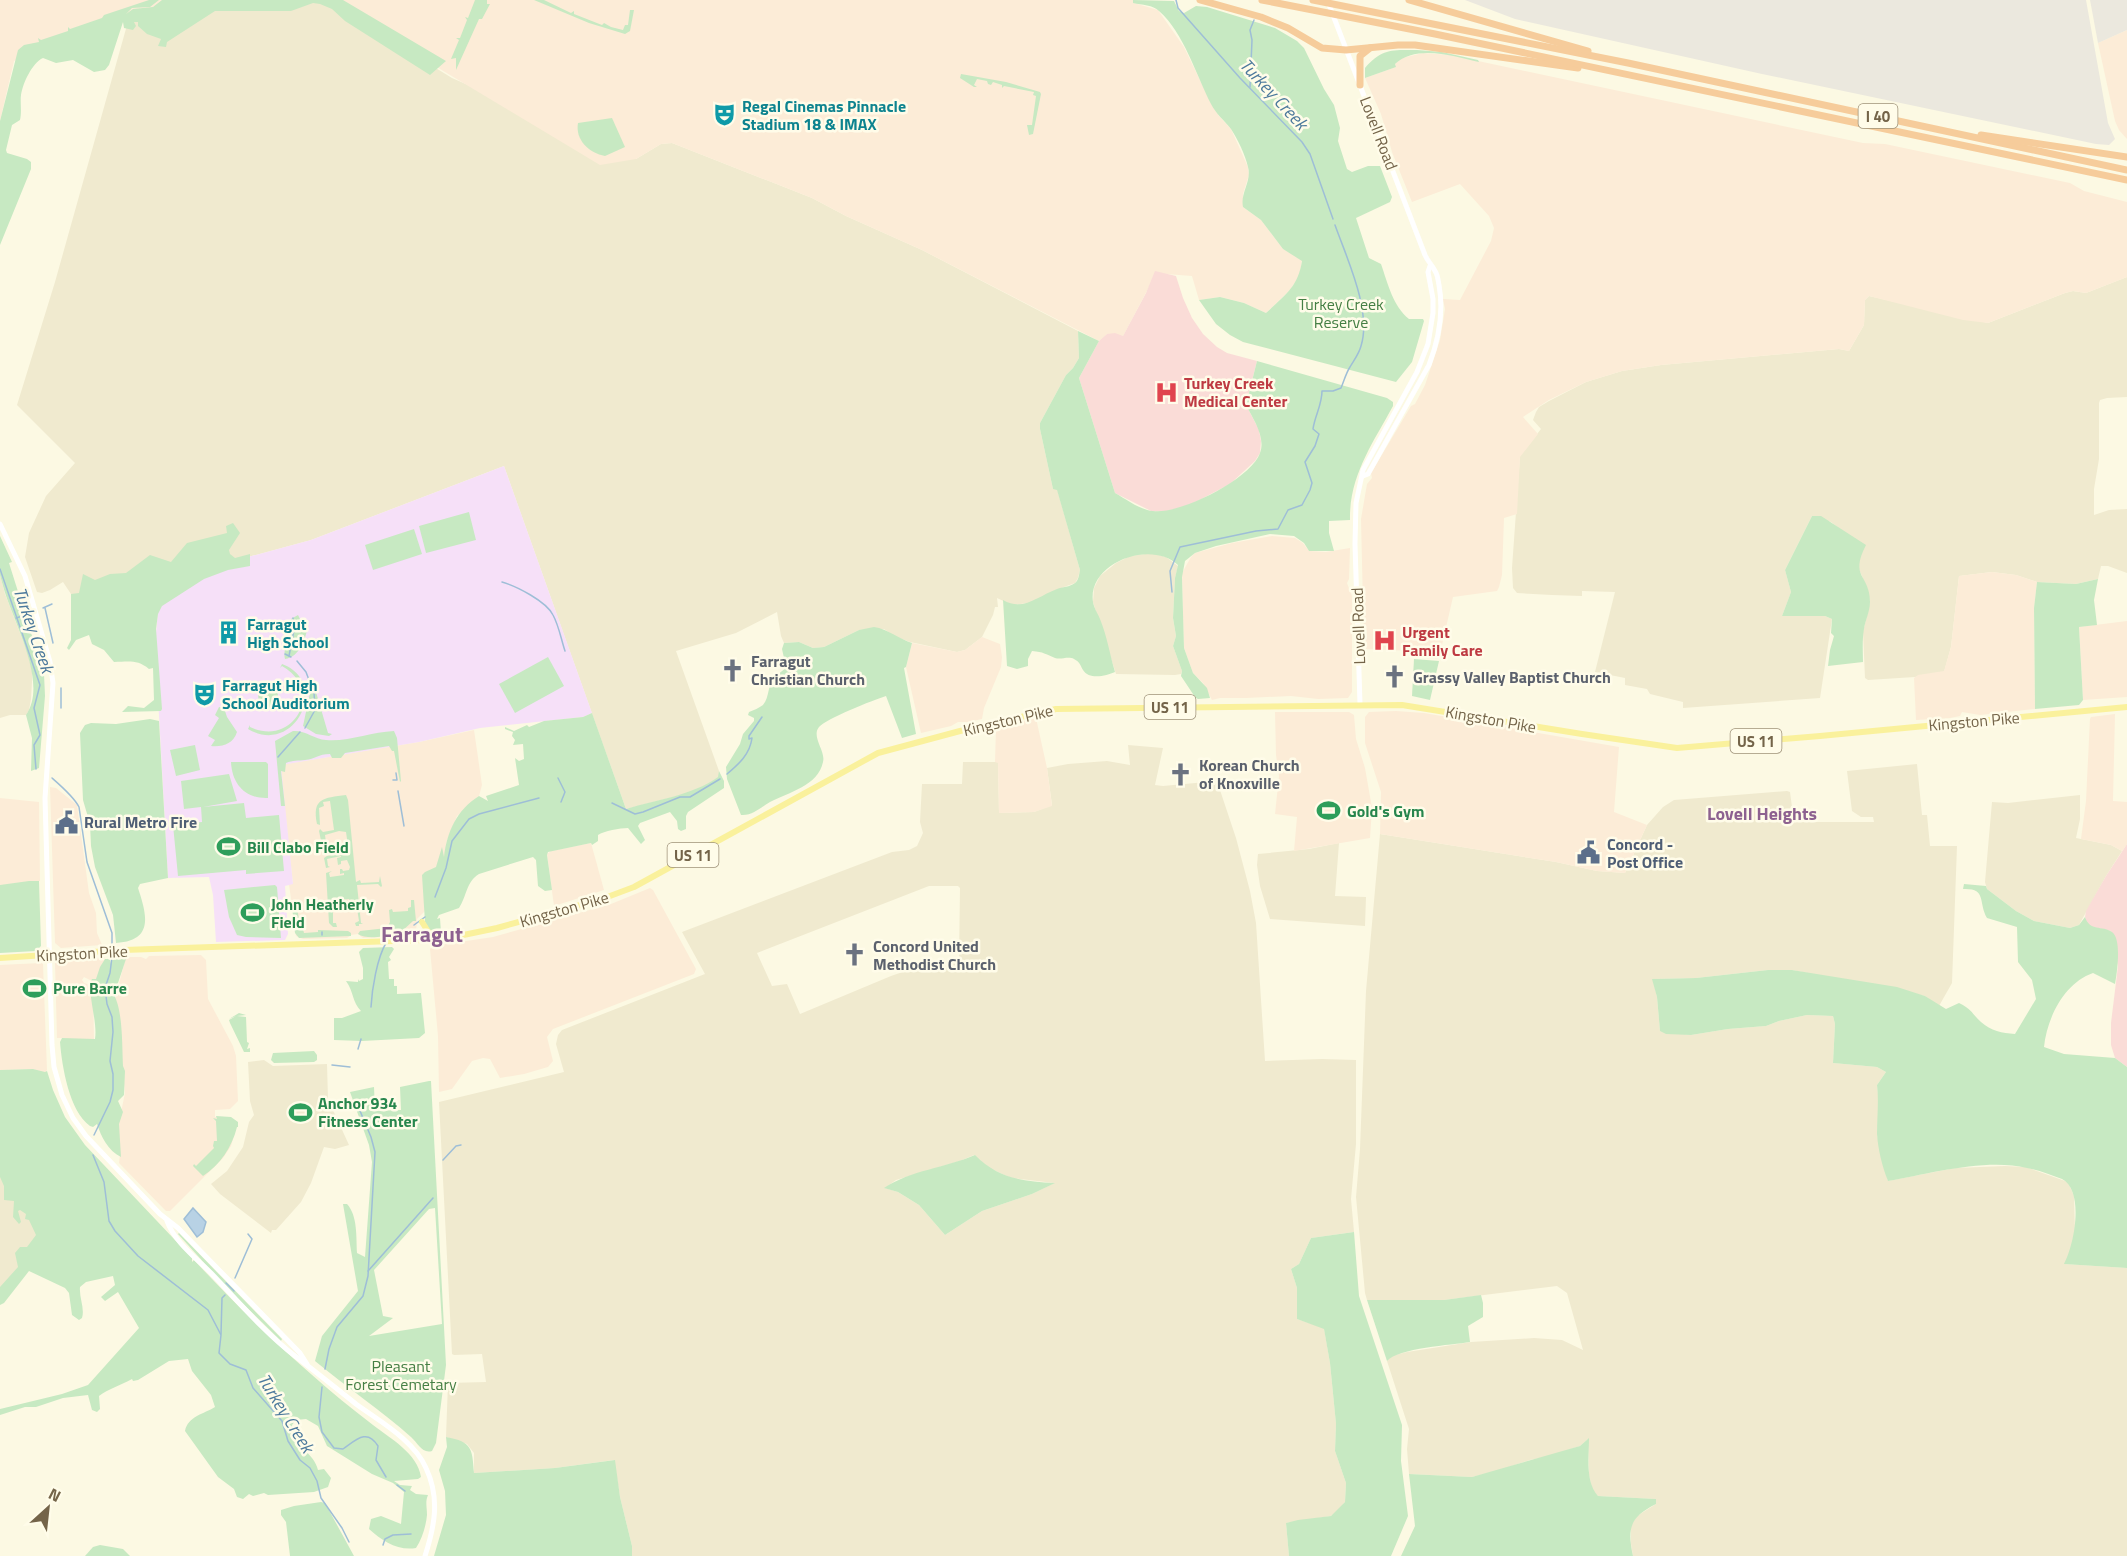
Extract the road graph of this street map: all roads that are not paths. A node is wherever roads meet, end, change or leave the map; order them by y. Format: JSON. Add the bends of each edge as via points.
{"nodes":[{"id":1,"x":1200,"y":0,"type":"edge"},
{"id":2,"x":1262,"y":0,"type":"edge"},
{"id":3,"x":1313,"y":0,"type":"edge"},
{"id":4,"x":1328,"y":0,"type":"edge"},
{"id":5,"x":1409,"y":0,"type":"edge"},
{"id":6,"x":1371,"y":47,"type":"junction"},
{"id":7,"x":1346,"y":50,"type":"junction"},
{"id":8,"x":1628,"y":63,"type":"junction"},
{"id":9,"x":1636,"y":77,"type":"junction"},
{"id":10,"x":1360,"y":85,"type":"junction"},
{"id":11,"x":1908,"y":123,"type":"junction"},
{"id":12,"x":2127,"y":157,"type":"edge"},
{"id":13,"x":2127,"y":170,"type":"edge"},
{"id":14,"x":2127,"y":182,"type":"edge"},
{"id":15,"x":1430,"y":266,"type":"junction"},
{"id":16,"x":1432,"y":313,"type":"junction"},
{"id":17,"x":1441,"y":315,"type":"junction"},
{"id":18,"x":1363,"y":476,"type":"junction"},
{"id":19,"x":0,"y":524,"type":"edge"},
{"id":20,"x":1360,"y":704,"type":"junction"},
{"id":21,"x":2127,"y":707,"type":"edge"},
{"id":22,"x":422,"y":922,"type":"dead end"},
{"id":23,"x":449,"y":938,"type":"junction"},
{"id":24,"x":49,"y":955,"type":"junction"},
{"id":25,"x":0,"y":958,"type":"edge"},
{"id":26,"x":167,"y":1220,"type":"junction"},
{"id":27,"x":307,"y":1364,"type":"junction"},
{"id":28,"x":425,"y":1556,"type":"edge"}],
"edges":[{"from":1,"to":7,"type":"highway","via":[[1270,20],[1322,48]]},
{"from":2,"to":9,"type":"highway","number":"I 40"},
{"from":3,"to":8,"type":"highway","number":"I 40"},
{"from":4,"to":7,"type":"main road","name":"Lovell Road"},
{"from":5,"to":8,"type":"highway"},
{"from":6,"to":7,"type":"highway"},
{"from":6,"to":9,"type":"highway","via":[[1430,46]]},
{"from":6,"to":10,"type":"highway","via":[[1360,56]]},
{"from":7,"to":10,"type":"main road","name":"Lovell Road"},
{"from":8,"to":11,"type":"highway","number":"I 40"},
{"from":9,"to":14,"type":"highway","number":"I 40"},
{"from":10,"to":15,"type":"main road","name":"Lovell Road"},
{"from":11,"to":12,"type":"highway"},
{"from":11,"to":13,"type":"highway","number":"I 40"},
{"from":15,"to":16,"type":"main road","name":"Lovell Road"},
{"from":15,"to":17,"type":"main road","name":"Lovell Road","via":[[1437,277]]},
{"from":16,"to":17,"type":"main road"},
{"from":16,"to":18,"type":"main road","name":"Lovell Road","via":[[1430,336],[1419,367],[1377,442]]},
{"from":17,"to":18,"type":"main road","name":"Lovell Road","via":[[1429,365],[1368,474]]},
{"from":18,"to":20,"type":"main road","name":"Lovell Road","via":[[1355,520]]},
{"from":19,"to":24,"type":"main road","via":[[25,576],[53,683],[45,798]]},
{"from":20,"to":21,"type":"main road","name":"Kingston Pike","number":"US 11","via":[[1410,705],[1677,748]]},
{"from":20,"to":23,"type":"main road","name":"Kingston Pike","number":"US 11","via":[[1056,709],[902,745],[878,753],[634,887],[602,899]]},
{"from":22,"to":23,"type":"main road","via":[[429,933]]},
{"from":23,"to":24,"type":"main road","name":"Kingston Pike","number":"US 11"},
{"from":24,"to":25,"type":"main road","name":"Kingston Pike","number":"US 11"},
{"from":24,"to":26,"type":"main road","via":[[53,1064],[65,1103],[90,1141]]},
{"from":26,"to":27,"type":"main road","via":[[236,1286]]},
{"from":26,"to":27,"type":"main road","via":[[177,1237],[247,1311]]},
{"from":27,"to":28,"type":"main road","via":[[398,1436],[426,1465],[436,1512]]}]}
